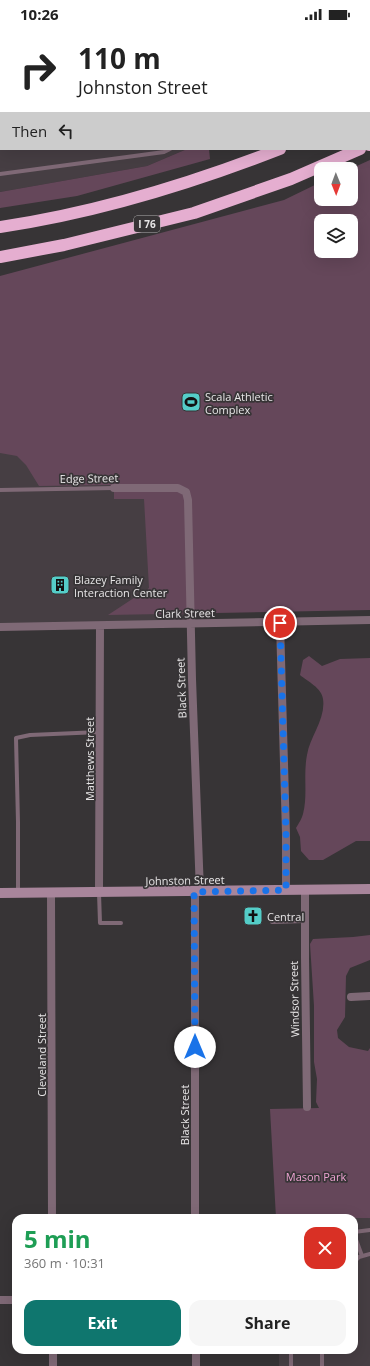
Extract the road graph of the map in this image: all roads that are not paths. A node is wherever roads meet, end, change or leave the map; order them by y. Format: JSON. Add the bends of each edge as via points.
{"nodes":[{"id":1,"x":168,"y":150,"type":"edge"},
{"id":2,"x":277,"y":150,"type":"edge"},
{"id":3,"x":358,"y":150,"type":"edge"},
{"id":4,"x":0,"y":174,"type":"edge"},
{"id":5,"x":0,"y":227,"type":"edge"},
{"id":6,"x":0,"y":257,"type":"edge"},
{"id":7,"x":114,"y":488,"type":"joint"},
{"id":8,"x":178,"y":488,"type":"joint"},
{"id":9,"x":0,"y":490,"type":"edge"},
{"id":10,"x":370,"y":620,"type":"edge"},
{"id":11,"x":191,"y":623,"type":"junction"},
{"id":12,"x":280,"y":623,"type":"junction"},
{"id":13,"x":100,"y":626,"type":"junction"},
{"id":14,"x":0,"y":627,"type":"edge"},
{"id":15,"x":100,"y":732,"type":"junction"},
{"id":16,"x":286,"y":890,"type":"junction"},
{"id":17,"x":305,"y":890,"type":"junction"},
{"id":18,"x":370,"y":890,"type":"edge"},
{"id":19,"x":99,"y":892,"type":"junction"},
{"id":20,"x":197,"y":892,"type":"junction"},
{"id":21,"x":18,"y":893,"type":"junction"},
{"id":22,"x":51,"y":893,"type":"junction"},
{"id":23,"x":0,"y":894,"type":"edge"},
{"id":24,"x":305,"y":921,"type":"junction"},
{"id":25,"x":272,"y":922,"type":"dead end"},
{"id":26,"x":121,"y":923,"type":"dead end"},
{"id":27,"x":351,"y":996,"type":"dead end"},
{"id":28,"x":370,"y":996,"type":"edge"},
{"id":29,"x":307,"y":1107,"type":"dead end"},
{"id":30,"x":52,"y":1214,"type":"edge"},
{"id":31,"x":195,"y":1214,"type":"edge"},
{"id":32,"x":370,"y":1230,"type":"edge"},
{"id":33,"x":358,"y":1232,"type":"edge"},
{"id":34,"x":358,"y":1244,"type":"edge"},
{"id":35,"x":370,"y":1254,"type":"edge"},
{"id":36,"x":362,"y":1256,"type":"junction"},
{"id":37,"x":358,"y":1259,"type":"edge"},
{"id":38,"x":0,"y":1300,"type":"edge"},
{"id":39,"x":12,"y":1300,"type":"edge"},
{"id":40,"x":53,"y":1354,"type":"edge"},
{"id":41,"x":196,"y":1354,"type":"edge"},
{"id":42,"x":291,"y":1354,"type":"edge"},
{"id":43,"x":322,"y":1354,"type":"edge"},
{"id":44,"x":53,"y":1366,"type":"edge"},
{"id":45,"x":196,"y":1366,"type":"edge"},
{"id":46,"x":291,"y":1366,"type":"edge"},
{"id":47,"x":322,"y":1366,"type":"edge"}],
"edges":[{"from":1,"to":4,"type":"lane"},
{"from":2,"to":5,"type":"highway","via":[[155,193],[49,219]]},
{"from":3,"to":6,"type":"highway","number":"I 76","via":[[291,179],[194,213],[64,245]]},
{"from":7,"to":8,"type":"street","name":"Edge Street"},
{"from":7,"to":9,"type":"lane","name":"Edge Street"},
{"from":8,"to":11,"type":"street","name":"Black Street","via":[[186,492],[188,500]]},
{"from":10,"to":12,"type":"street","name":"Clark Street"},
{"from":11,"to":12,"type":"street","name":"Clark Street"},
{"from":11,"to":13,"type":"street","name":"Clark Street"},
{"from":11,"to":20,"type":"street","name":"Black Street"},
{"from":12,"to":16,"type":"street"},
{"from":13,"to":14,"type":"street","name":"Clark Street"},
{"from":13,"to":15,"type":"street","name":"Matthews Street"},
{"from":15,"to":19,"type":"street","name":"Matthews Street"},
{"from":15,"to":21,"type":"lane","via":[[16,738]]},
{"from":16,"to":17,"type":"main road","name":"Johnston Street"},
{"from":16,"to":20,"type":"main road","name":"Johnston Street"},
{"from":17,"to":18,"type":"main road","name":"Johnston Street"},
{"from":17,"to":24,"type":"street","name":"Windsor Street"},
{"from":19,"to":20,"type":"main road","name":"Johnston Street"},
{"from":19,"to":22,"type":"main road","name":"Johnston Street"},
{"from":19,"to":26,"type":"lane","via":[[100,923]]},
{"from":20,"to":31,"type":"street","name":"Black Street"},
{"from":21,"to":22,"type":"main road","name":"Johnston Street"},
{"from":21,"to":23,"type":"main road","name":"Johnston Street"},
{"from":22,"to":30,"type":"street","name":"Cleveland Street"},
{"from":24,"to":25,"type":"lane"},
{"from":24,"to":29,"type":"street","name":"Windsor Street"},
{"from":27,"to":28,"type":"street"},
{"from":32,"to":33,"type":"lane"},
{"from":34,"to":36,"type":"lane"},
{"from":35,"to":36,"type":"lane"},
{"from":36,"to":37,"type":"lane"},
{"from":38,"to":39,"type":"street"},
{"from":40,"to":44,"type":"street"},
{"from":41,"to":45,"type":"street"},
{"from":42,"to":46,"type":"lane"},
{"from":43,"to":47,"type":"lane"}]}
